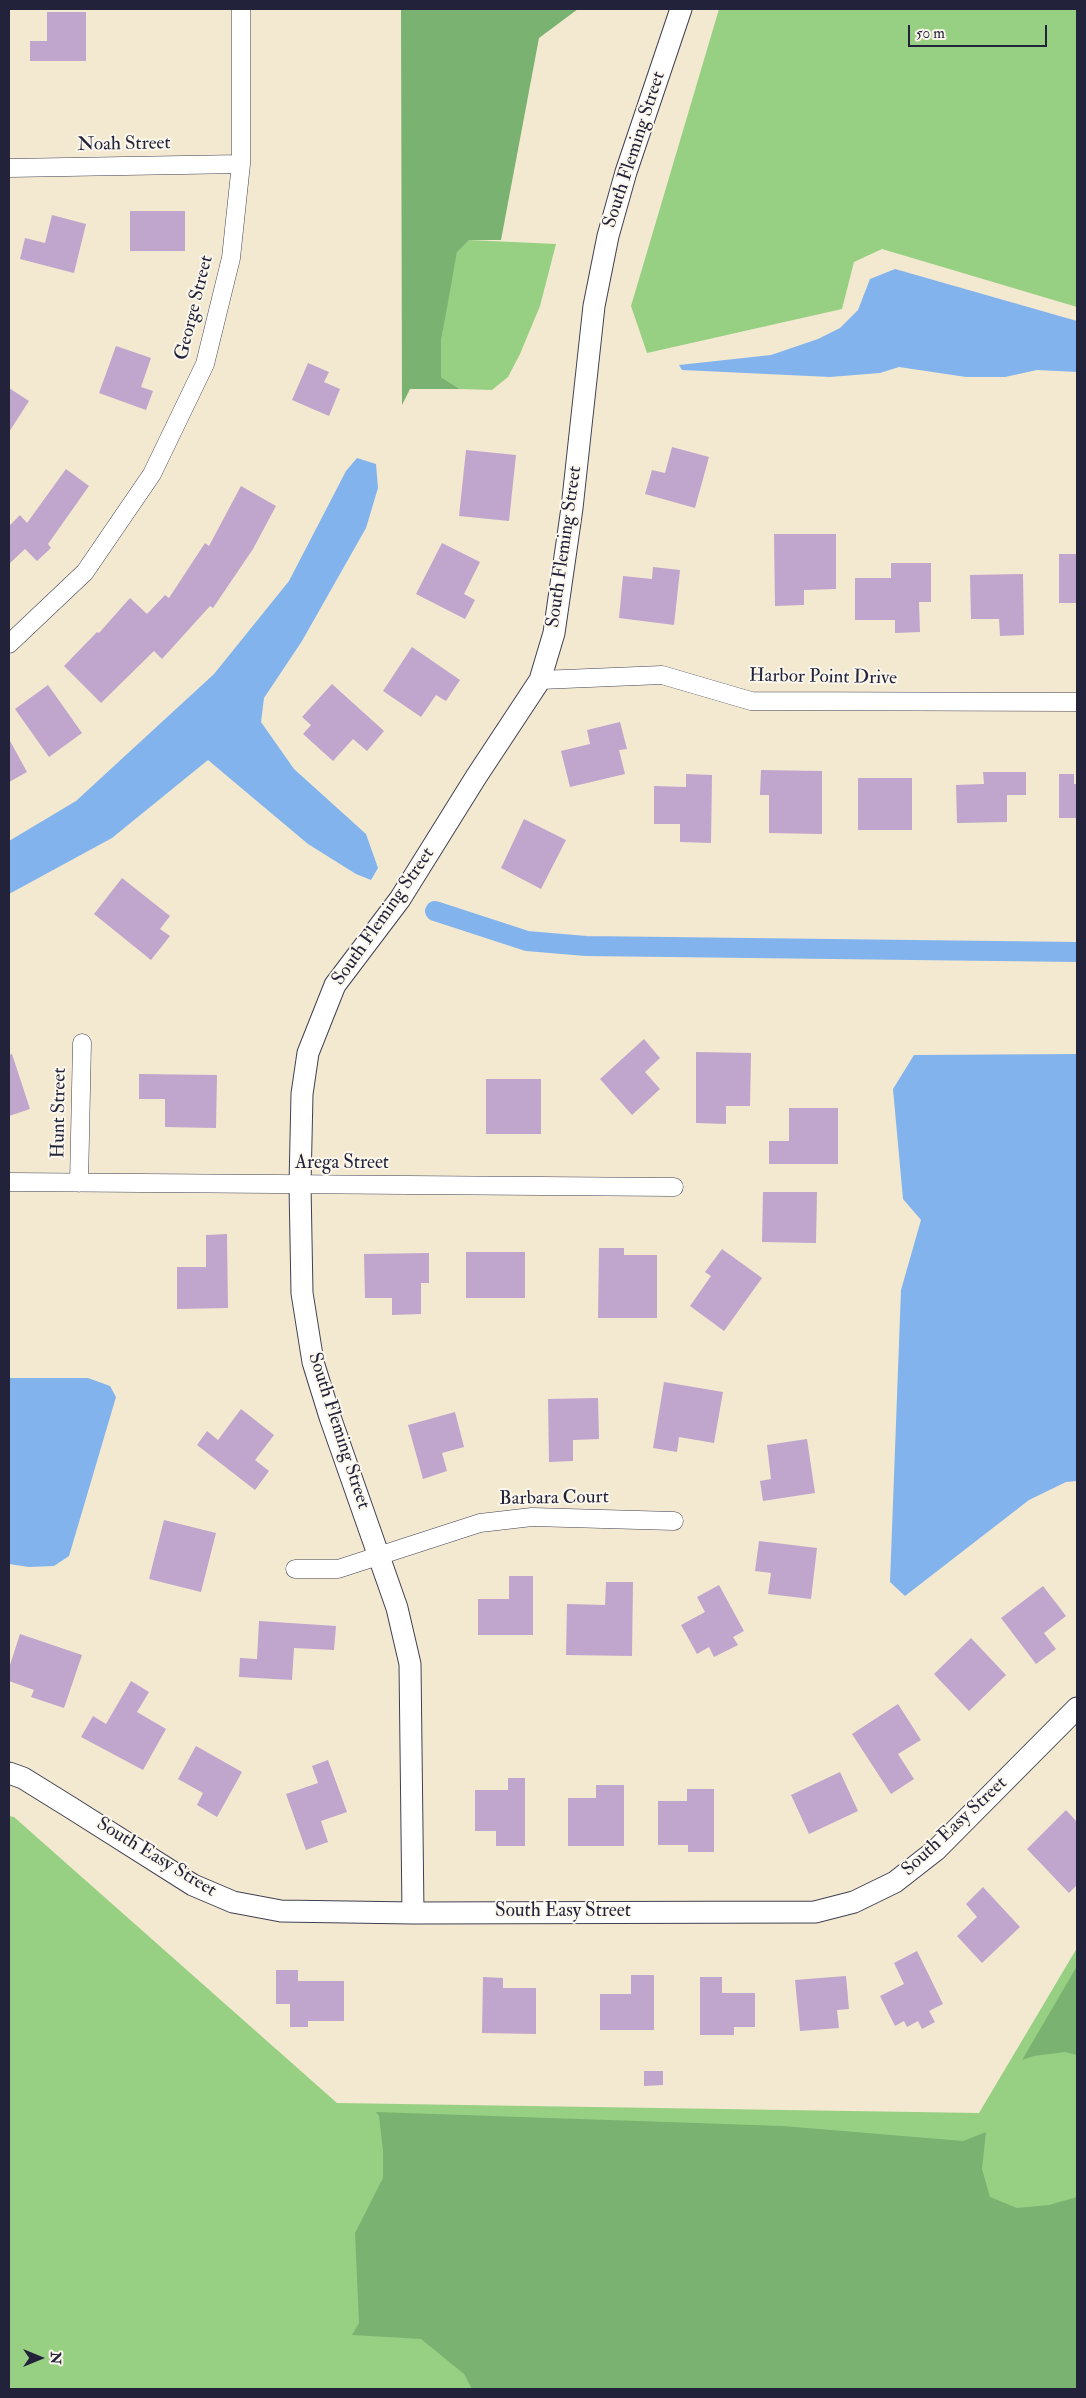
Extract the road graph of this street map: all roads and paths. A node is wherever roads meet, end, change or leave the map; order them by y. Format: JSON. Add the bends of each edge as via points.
{"nodes":[{"id":1,"x":241,"y":9,"type":"edge"},
{"id":2,"x":681,"y":9,"type":"edge"},
{"id":3,"x":240,"y":164,"type":"junction"},
{"id":4,"x":9,"y":168,"type":"edge"},
{"id":5,"x":9,"y":644,"type":"edge"},
{"id":6,"x":540,"y":680,"type":"junction"},
{"id":7,"x":1077,"y":702,"type":"edge"},
{"id":8,"x":82,"y":1043,"type":"dead end"},
{"id":9,"x":9,"y":1182,"type":"edge"},
{"id":10,"x":79,"y":1183,"type":"junction"},
{"id":11,"x":300,"y":1185,"type":"junction"},
{"id":12,"x":674,"y":1187,"type":"dead end"},
{"id":13,"x":674,"y":1522,"type":"dead end"},
{"id":14,"x":379,"y":1555,"type":"junction"},
{"id":15,"x":295,"y":1568,"type":"dead end"},
{"id":16,"x":1077,"y":1708,"type":"edge"},
{"id":17,"x":9,"y":1773,"type":"edge"},
{"id":18,"x":413,"y":1913,"type":"junction"}],
"edges":[{"from":1,"to":3,"type":"street","name":"George Street"},
{"from":2,"to":6,"type":"street","name":"South Fleming Street","via":[[608,236],[594,306],[572,508],[554,633]]},
{"from":3,"to":4,"type":"street","name":"Noah Street"},
{"from":3,"to":5,"type":"street","name":"George Street","via":[[231,258],[204,364],[152,474],[85,572]]},
{"from":6,"to":7,"type":"street","name":"Harbor Point Drive","via":[[662,675],[751,701]]},
{"from":6,"to":11,"type":"street","name":"South Fleming Street","via":[[400,899],[335,985],[308,1053],[302,1094]]},
{"from":8,"to":10,"type":"street","name":"Hunt Street"},
{"from":9,"to":10,"type":"street","name":"Arega Street"},
{"from":10,"to":11,"type":"street","name":"Arega Street"},
{"from":11,"to":12,"type":"street","name":"Arega Street"},
{"from":11,"to":14,"type":"street","name":"South Fleming Street","via":[[302,1293],[313,1362]]},
{"from":13,"to":14,"type":"street","name":"Barbara Court","via":[[532,1517],[480,1523]]},
{"from":14,"to":15,"type":"street","name":"Barbara Court","via":[[338,1568]]},
{"from":14,"to":18,"type":"street","name":"South Fleming Street","via":[[397,1608],[410,1664]]},
{"from":16,"to":18,"type":"street","name":"South Easy Street","via":[[936,1850],[895,1882],[854,1902],[815,1912]]},
{"from":17,"to":18,"type":"street","name":"South Easy Street","via":[[74,1809],[193,1885],[232,1902],[281,1911]]}]}
